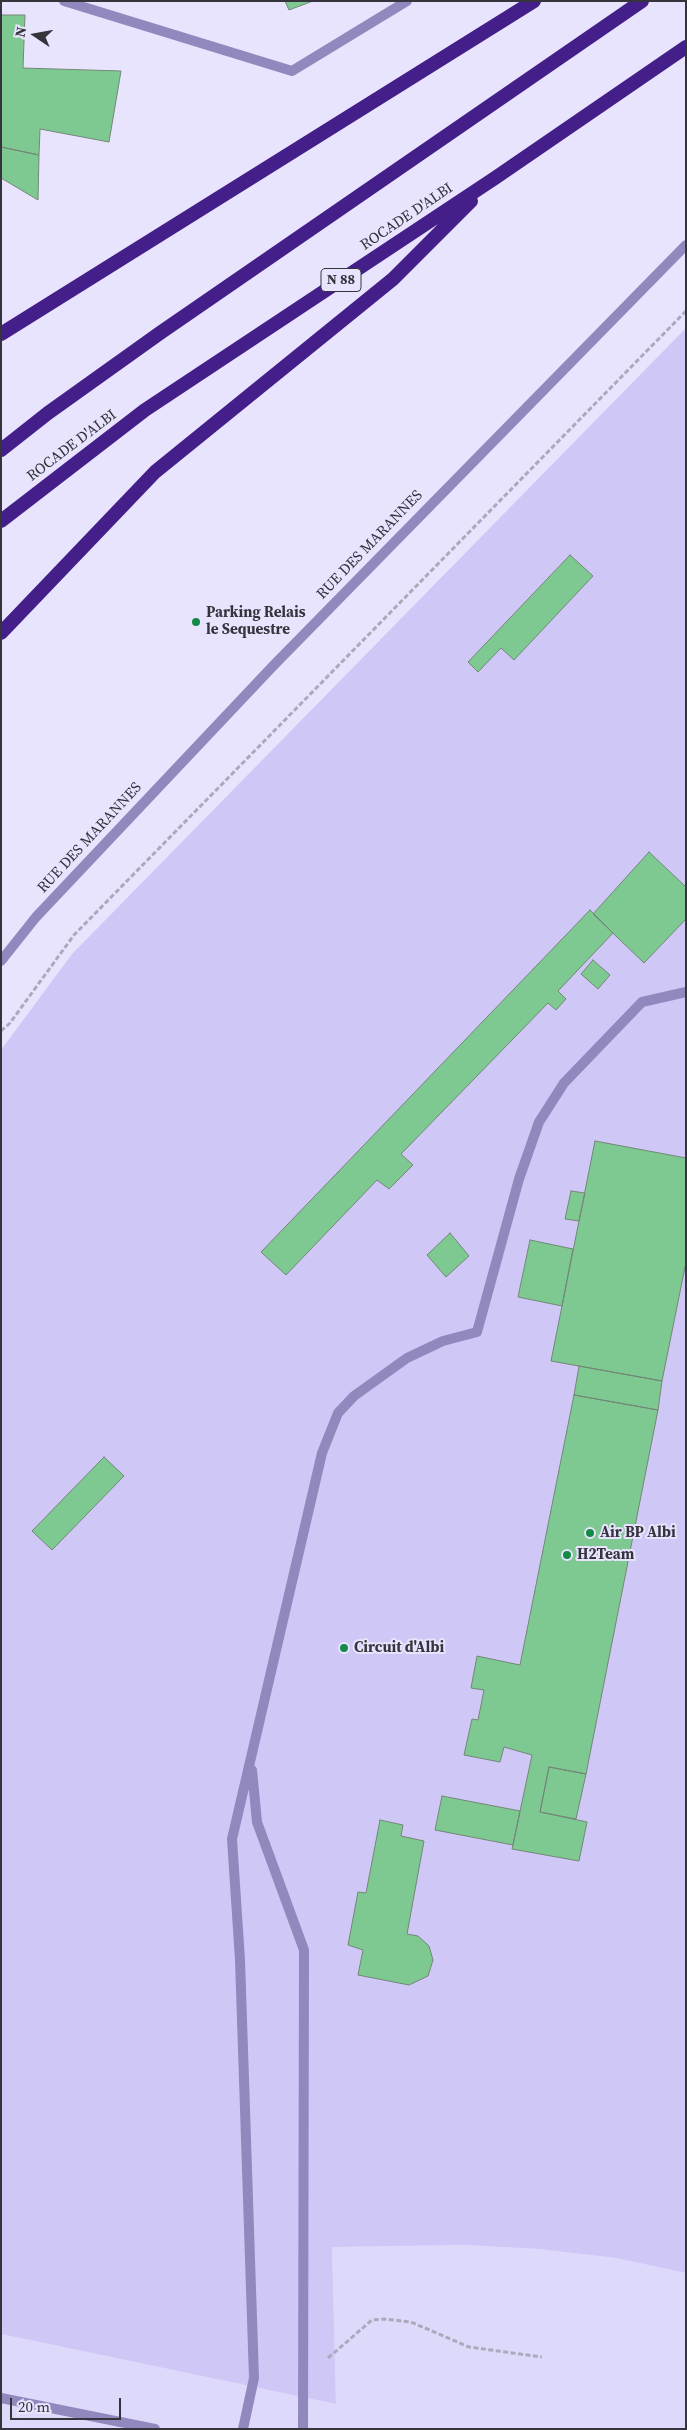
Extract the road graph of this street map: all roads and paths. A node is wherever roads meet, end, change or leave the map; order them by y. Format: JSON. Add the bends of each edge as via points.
{"nodes":[{"id":1,"x":64,"y":1,"type":"edge"},
{"id":2,"x":407,"y":1,"type":"edge"},
{"id":3,"x":534,"y":1,"type":"edge"},
{"id":4,"x":642,"y":1,"type":"edge"},
{"id":5,"x":686,"y":46,"type":"edge"},
{"id":6,"x":495,"y":178,"type":"junction"},
{"id":7,"x":686,"y":245,"type":"edge"},
{"id":8,"x":686,"y":311,"type":"edge"},
{"id":9,"x":1,"y":334,"type":"edge"},
{"id":10,"x":1,"y":450,"type":"edge"},
{"id":11,"x":1,"y":521,"type":"edge"},
{"id":12,"x":1,"y":633,"type":"edge"},
{"id":13,"x":1,"y":961,"type":"edge"},
{"id":14,"x":686,"y":992,"type":"edge"},
{"id":15,"x":1,"y":1031,"type":"edge"},
{"id":16,"x":251,"y":1759,"type":"junction"},
{"id":17,"x":542,"y":2357,"type":"dead end"},
{"id":18,"x":303,"y":2359,"type":"junction"},
{"id":19,"x":1,"y":2398,"type":"edge"},
{"id":20,"x":155,"y":2429,"type":"edge"},
{"id":21,"x":243,"y":2429,"type":"edge"},
{"id":22,"x":303,"y":2429,"type":"edge"}],
"edges":[{"from":1,"to":2,"type":"street","via":[[292,72]]},
{"from":3,"to":9,"type":"highway"},
{"from":4,"to":10,"type":"highway","via":[[168,328]]},
{"from":5,"to":6,"type":"highway","name":"ROCADE D'ALBI","number":"N 88"},
{"from":6,"to":11,"type":"highway","name":"ROCADE D'ALBI","number":"N 88","via":[[145,410]]},
{"from":6,"to":12,"type":"highway","via":[[393,279],[155,472]]},
{"from":7,"to":13,"type":"street","name":"RUE DES MARANNES","via":[[273,666],[36,917]]},
{"from":8,"to":15,"type":"path","via":[[74,935]]},
{"from":14,"to":16,"type":"street","via":[[642,1002],[564,1083],[539,1122],[519,1179],[476,1332],[443,1341],[407,1358],[354,1396],[338,1413],[322,1453]]},
{"from":16,"to":18,"type":"street","via":[[257,1822],[304,1950]]},
{"from":16,"to":21,"type":"street","via":[[232,1839],[240,1960],[254,2378]]},
{"from":17,"to":18,"type":"path","via":[[469,2346],[411,2322],[384,2319],[372,2320],[326,2360]]},
{"from":18,"to":22,"type":"street"},
{"from":19,"to":20,"type":"street"}]}
